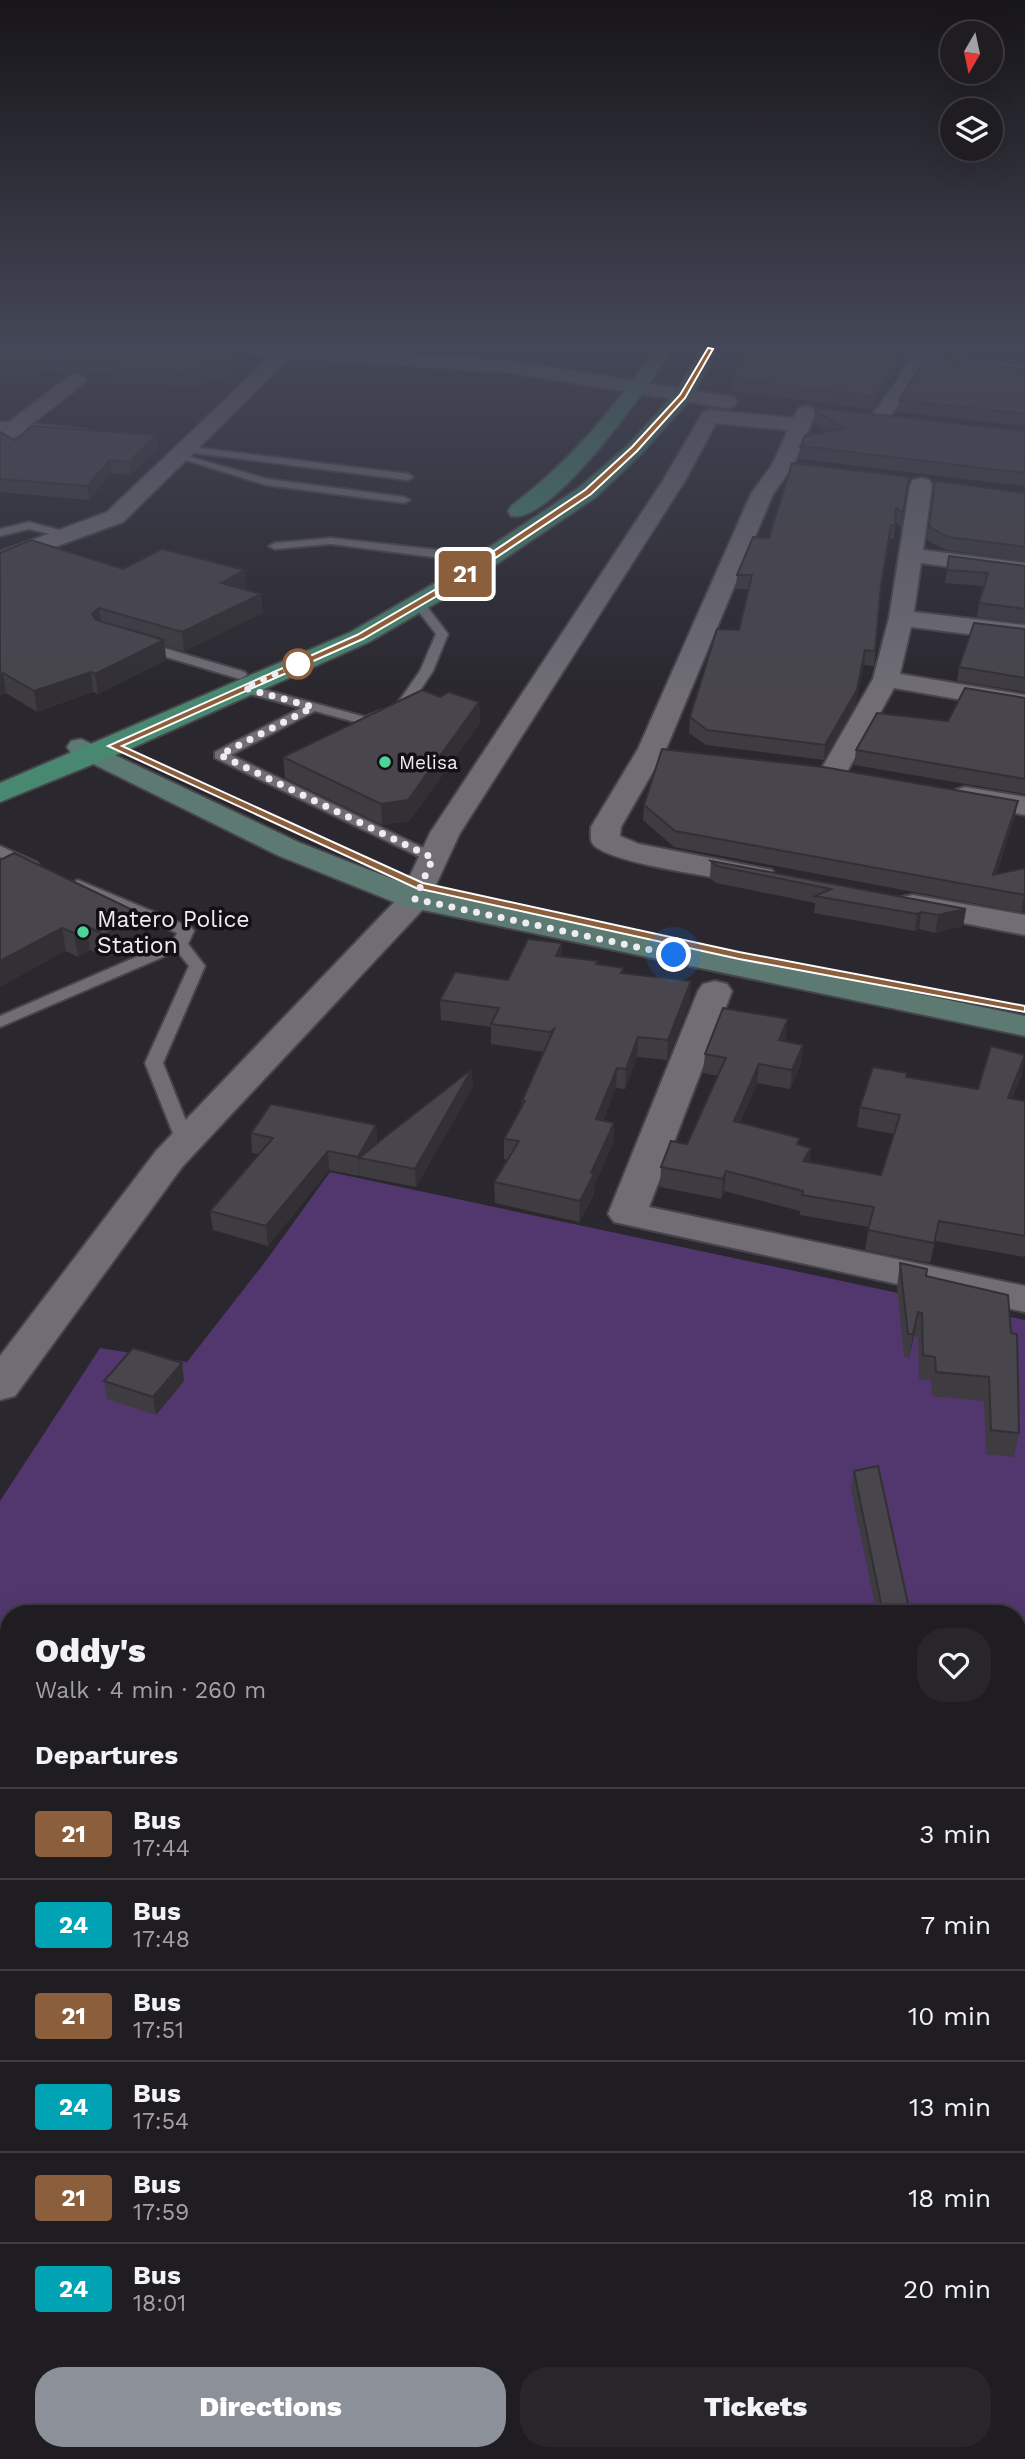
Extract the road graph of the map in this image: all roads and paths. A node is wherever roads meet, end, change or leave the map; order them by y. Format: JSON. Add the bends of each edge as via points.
{"nodes":[{"id":1,"x":165,"y":464,"type":"edge"},
{"id":2,"x":223,"y":464,"type":"edge"},
{"id":3,"x":311,"y":464,"type":"edge"},
{"id":4,"x":573,"y":464,"type":"edge"},
{"id":5,"x":619,"y":464,"type":"edge"},
{"id":6,"x":683,"y":464,"type":"edge"},
{"id":7,"x":795,"y":464,"type":"edge"},
{"id":8,"x":408,"y":477,"type":"dead end"},
{"id":9,"x":896,"y":481,"type":"edge"},
{"id":10,"x":921,"y":485,"type":"junction"},
{"id":11,"x":947,"y":487,"type":"edge"},
{"id":12,"x":404,"y":500,"type":"dead end"},
{"id":13,"x":0,"y":533,"type":"edge"},
{"id":14,"x":66,"y":535,"type":"junction"},
{"id":15,"x":275,"y":546,"type":"dead end"},
{"id":16,"x":910,"y":555,"type":"junction"},
{"id":17,"x":456,"y":556,"type":"junction"},
{"id":18,"x":0,"y":560,"type":"edge"},
{"id":19,"x":1025,"y":570,"type":"edge"},
{"id":20,"x":418,"y":603,"type":"junction"},
{"id":21,"x":901,"y":618,"type":"junction"},
{"id":22,"x":1025,"y":633,"type":"edge"},
{"id":23,"x":128,"y":642,"type":"edge"},
{"id":24,"x":886,"y":680,"type":"junction"},
{"id":25,"x":242,"y":682,"type":"junction"},
{"id":26,"x":1025,"y":703,"type":"edge"},
{"id":27,"x":404,"y":704,"type":"edge"},
{"id":28,"x":313,"y":707,"type":"junction"},
{"id":29,"x":382,"y":714,"type":"edge"},
{"id":30,"x":366,"y":721,"type":"junction"},
{"id":31,"x":344,"y":734,"type":"edge"},
{"id":32,"x":97,"y":746,"type":"junction"},
{"id":33,"x":833,"y":773,"type":"edge"},
{"id":34,"x":0,"y":779,"type":"edge"},
{"id":35,"x":940,"y":791,"type":"edge"},
{"id":36,"x":0,"y":793,"type":"edge"},
{"id":37,"x":1025,"y":806,"type":"edge"},
{"id":38,"x":0,"y":851,"type":"edge"},
{"id":39,"x":423,"y":881,"type":"junction"},
{"id":40,"x":791,"y":881,"type":"edge"},
{"id":41,"x":884,"y":899,"type":"edge"},
{"id":42,"x":1025,"y":925,"type":"edge"},
{"id":43,"x":180,"y":944,"type":"junction"},
{"id":44,"x":715,"y":991,"type":"dead end"},
{"id":45,"x":1025,"y":1009,"type":"edge"},
{"id":46,"x":0,"y":1021,"type":"edge"},
{"id":47,"x":1025,"y":1026,"type":"edge"},
{"id":48,"x":185,"y":1142,"type":"junction"},
{"id":49,"x":1025,"y":1299,"type":"edge"},
{"id":50,"x":0,"y":1386,"type":"edge"}],
"edges":[{"from":1,"to":14,"type":"street","via":[[115,517]]},
{"from":2,"to":12,"type":"lane","via":[[266,482]]},
{"from":3,"to":8,"type":"lane"},
{"from":4,"to":17,"type":"main road","via":[[552,488]]},
{"from":5,"to":20,"type":"main road","via":[[588,492]]},
{"from":6,"to":39,"type":"street","via":[[445,833]]},
{"from":7,"to":40,"type":"street","via":[[762,494],[665,751],[606,827],[606,840],[631,851]]},
{"from":9,"to":10,"type":"street"},
{"from":10,"to":11,"type":"street"},
{"from":10,"to":16,"type":"street"},
{"from":13,"to":14,"type":"lane","via":[[29,524]]},
{"from":14,"to":18,"type":"street"},
{"from":15,"to":17,"type":"lane","via":[[331,541]]},
{"from":16,"to":19,"type":"street"},
{"from":16,"to":21,"type":"street"},
{"from":17,"to":25,"type":"main road","via":[[329,635]]},
{"from":20,"to":25,"type":"main road","via":[[360,637]]},
{"from":20,"to":27,"type":"lane","via":[[442,634],[435,658]]},
{"from":21,"to":22,"type":"street"},
{"from":21,"to":24,"type":"street"},
{"from":23,"to":25,"type":"lane"},
{"from":24,"to":26,"type":"street"},
{"from":24,"to":33,"type":"street"},
{"from":25,"to":28,"type":"lane"},
{"from":25,"to":32,"type":"main road"},
{"from":28,"to":30,"type":"lane"},
{"from":28,"to":39,"type":"lane","via":[[220,755],[272,774]]},
{"from":29,"to":30,"type":"lane"},
{"from":30,"to":31,"type":"lane"},
{"from":32,"to":34,"type":"main road"},
{"from":32,"to":36,"type":"main road"},
{"from":32,"to":39,"type":"main road","via":[[295,851],[372,885]]},
{"from":35,"to":37,"type":"street"},
{"from":38,"to":43,"type":"lane","via":[[186,931]]},
{"from":39,"to":45,"type":"main road","via":[[739,955]]},
{"from":39,"to":47,"type":"main road"},
{"from":39,"to":48,"type":"street"},
{"from":41,"to":42,"type":"street"},
{"from":43,"to":46,"type":"lane"},
{"from":43,"to":48,"type":"lane","via":[[197,966],[154,1063]]},
{"from":44,"to":49,"type":"street","via":[[627,1214]]},
{"from":48,"to":50,"type":"street"}]}
